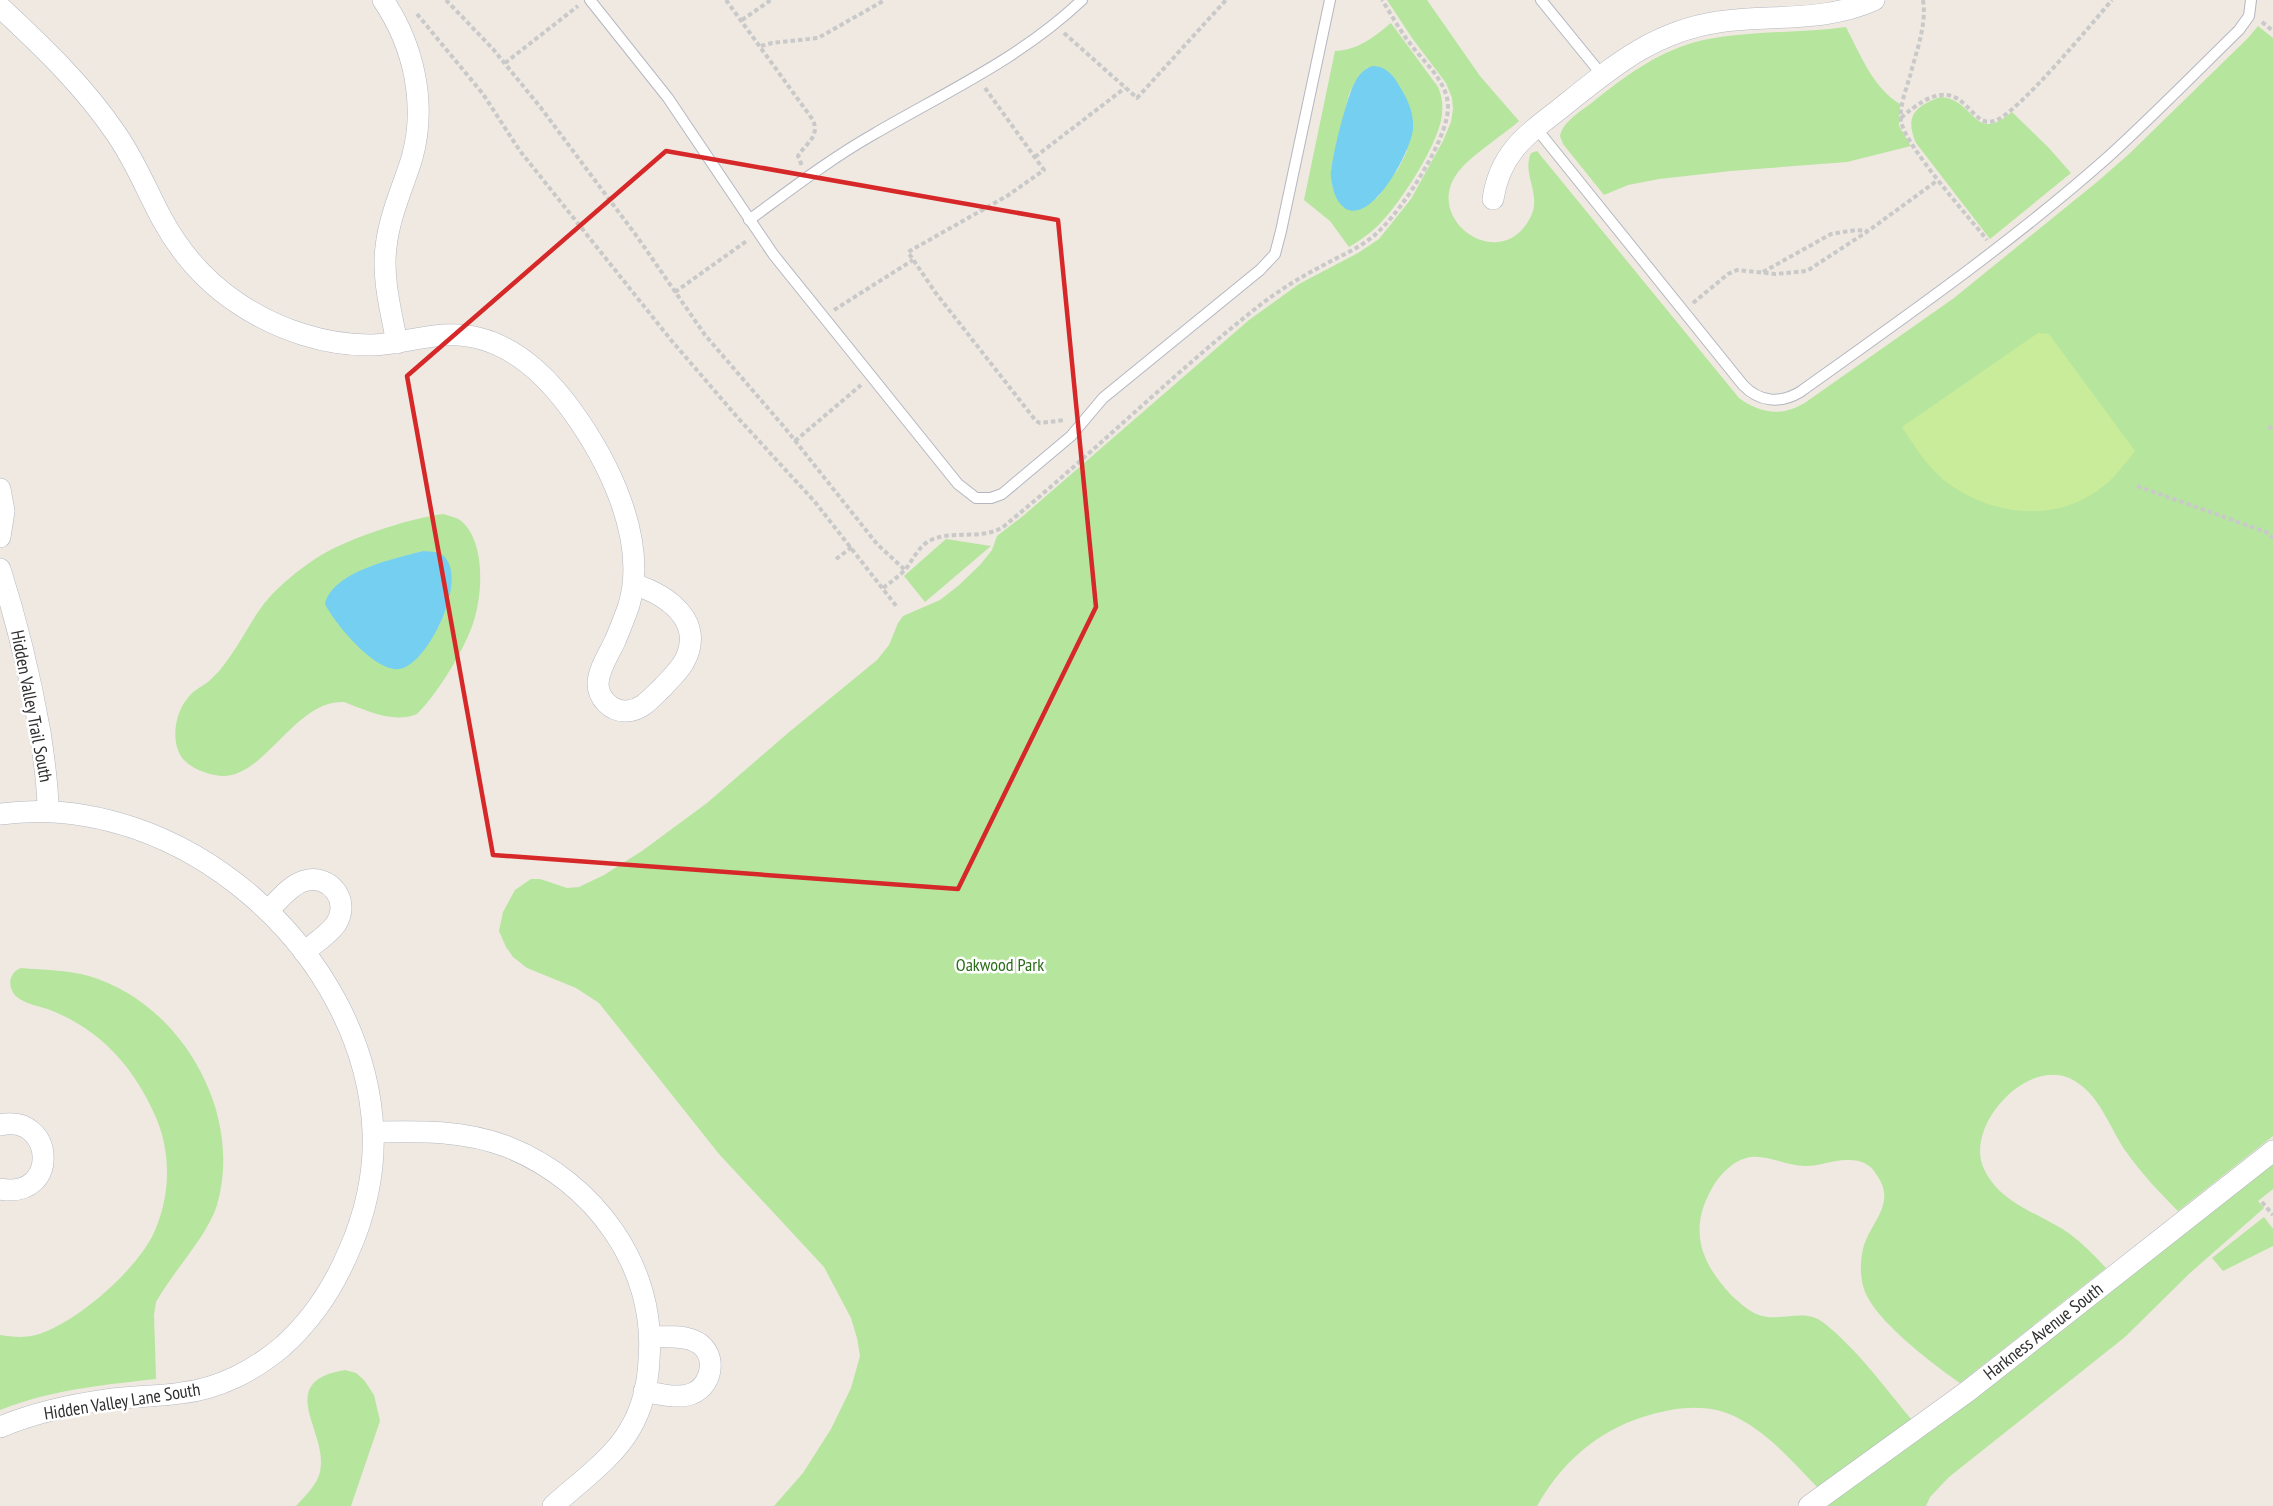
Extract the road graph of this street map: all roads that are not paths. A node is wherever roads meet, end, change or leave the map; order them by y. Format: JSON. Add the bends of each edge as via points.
{"nodes":[{"id":1,"x":383,"y":0,"type":"edge"},
{"id":2,"x":1082,"y":0,"type":"edge"},
{"id":3,"x":1330,"y":0,"type":"edge"},
{"id":4,"x":1541,"y":0,"type":"edge"},
{"id":5,"x":1874,"y":0,"type":"edge"},
{"id":6,"x":2251,"y":0,"type":"edge"},
{"id":7,"x":593,"y":1,"type":"edge"},
{"id":8,"x":0,"y":7,"type":"edge"},
{"id":9,"x":1602,"y":75,"type":"junction"},
{"id":10,"x":1536,"y":128,"type":"junction"},
{"id":11,"x":1493,"y":199,"type":"dead end"},
{"id":12,"x":749,"y":220,"type":"junction"},
{"id":13,"x":397,"y":343,"type":"junction"},
{"id":14,"x":0,"y":489,"type":"edge"},
{"id":15,"x":0,"y":537,"type":"edge"},
{"id":16,"x":0,"y":569,"type":"edge"},
{"id":17,"x":633,"y":584,"type":"junction"},
{"id":18,"x":48,"y":810,"type":"junction"},
{"id":19,"x":0,"y":814,"type":"edge"},
{"id":20,"x":268,"y":911,"type":"junction"},
{"id":21,"x":304,"y":952,"type":"junction"},
{"id":22,"x":0,"y":1125,"type":"edge"},
{"id":23,"x":374,"y":1132,"type":"junction"},
{"id":24,"x":2273,"y":1151,"type":"edge"},
{"id":25,"x":0,"y":1189,"type":"edge"},
{"id":26,"x":650,"y":1337,"type":"junction"},
{"id":27,"x":644,"y":1391,"type":"junction"},
{"id":28,"x":0,"y":1427,"type":"edge"},
{"id":29,"x":553,"y":1506,"type":"edge"},
{"id":30,"x":1809,"y":1506,"type":"edge"}],
"edges":[{"from":1,"to":13,"type":"street","via":[[410,56],[418,105],[414,150],[386,248],[385,274]]},
{"from":2,"to":12,"type":"lane","via":[[1019,52],[872,135]]},
{"from":3,"to":12,"type":"lane","via":[[1275,254],[1102,398],[1066,440],[1002,494],[976,498],[958,484]]},
{"from":4,"to":9,"type":"lane"},
{"from":5,"to":9,"type":"street","via":[[1832,14],[1696,26],[1642,47]]},
{"from":6,"to":10,"type":"lane","via":[[2245,24],[2089,173],[1947,288],[1793,396],[1780,400],[1762,398],[1747,389]]},
{"from":7,"to":12,"type":"lane","via":[[668,98]]},
{"from":8,"to":13,"type":"street","via":[[84,91],[128,151],[170,232],[214,286],[258,315],[305,335],[357,345]]},
{"from":9,"to":10,"type":"street"},
{"from":10,"to":11,"type":"street","via":[[1508,156]]},
{"from":13,"to":17,"type":"street","via":[[443,335],[476,337],[514,352],[545,379],[584,429],[614,483],[632,549]]},
{"from":14,"to":15,"type":"street","via":[[4,511]]},
{"from":16,"to":18,"type":"street","name":"Hidden Valley Trail South","via":[[30,682]]},
{"from":17,"to":17,"type":"street","via":[[598,685],[606,703],[625,711],[641,707],[677,672],[690,640],[687,624],[674,605],[658,593]]},
{"from":18,"to":19,"type":"street","name":"Hidden Valley Trail South"},
{"from":18,"to":20,"type":"street","name":"Hidden Valley Trail South","via":[[108,820],[168,842],[230,879]]},
{"from":20,"to":21,"type":"street","name":"Hidden Valley Trail South"},
{"from":20,"to":21,"type":"street","via":[[290,889],[305,881],[326,882],[337,892],[342,905],[336,924]]},
{"from":21,"to":23,"type":"street","name":"Hidden Valley Trail South","via":[[330,990],[358,1053]]},
{"from":22,"to":25,"type":"street","via":[[14,1124],[31,1131],[45,1157],[40,1173],[30,1184],[15,1190]]},
{"from":23,"to":26,"type":"street","via":[[434,1131],[476,1137],[523,1154],[562,1176],[598,1210],[621,1243],[644,1296]]},
{"from":23,"to":28,"type":"street","name":"Hidden Valley Lane South","via":[[366,1199],[344,1263],[311,1317],[270,1356],[231,1379],[201,1390],[90,1402],[39,1413]]},
{"from":24,"to":30,"type":"street","name":"Harkness Avenue South","via":[[1959,1398]]},
{"from":26,"to":27,"type":"street"},
{"from":26,"to":27,"type":"street","via":[[694,1340],[706,1352],[711,1367],[706,1382],[691,1394],[675,1396]]},
{"from":27,"to":29,"type":"street","via":[[623,1439]]}]}
